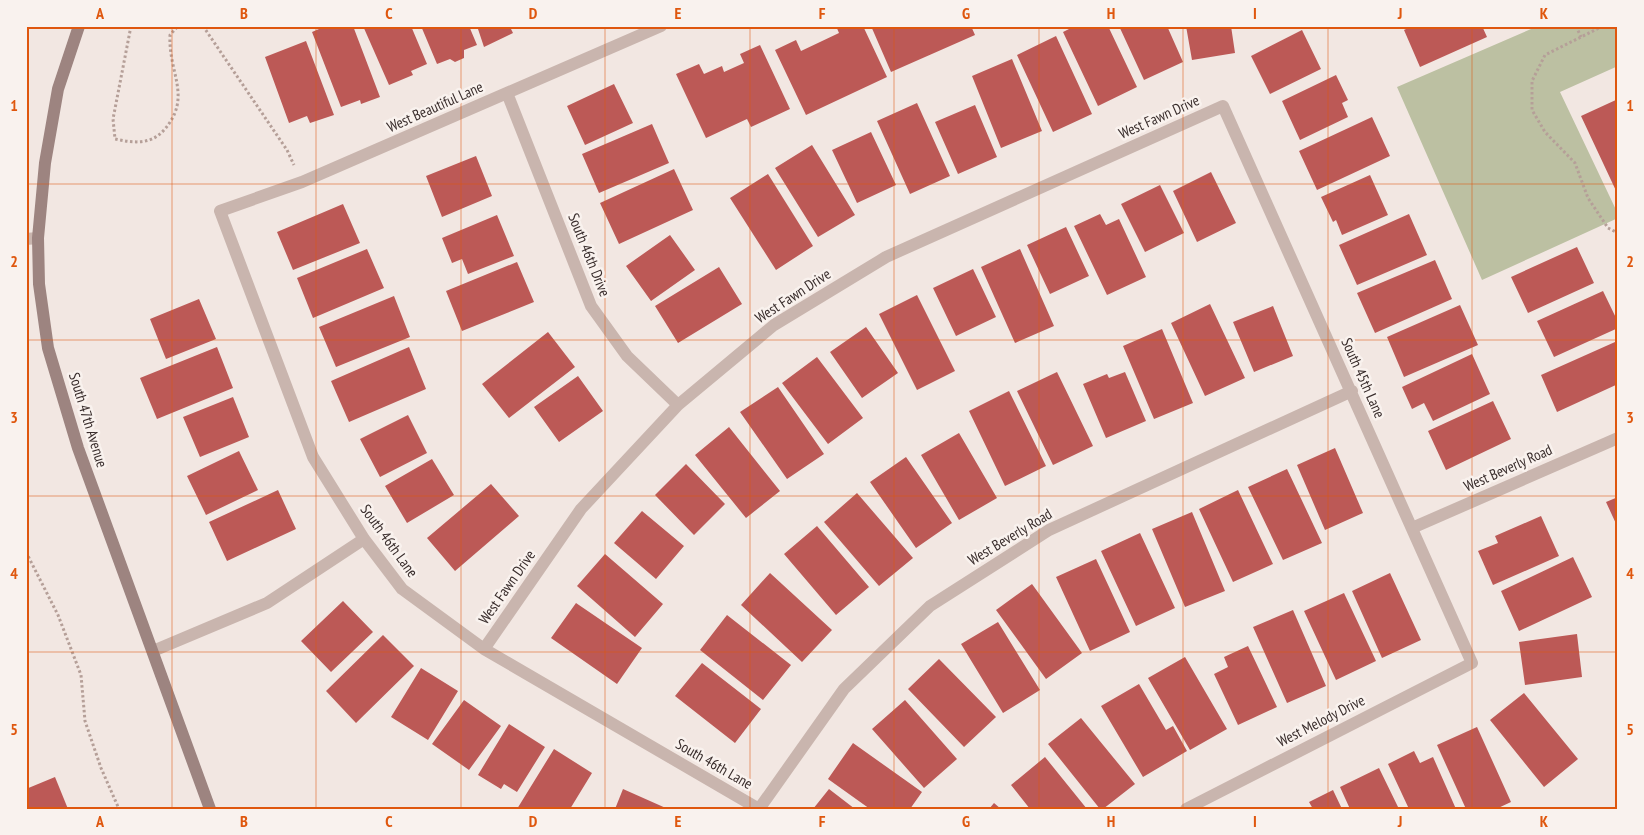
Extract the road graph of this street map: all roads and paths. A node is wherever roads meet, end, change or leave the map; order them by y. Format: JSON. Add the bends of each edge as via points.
{"nodes":[{"id":1,"x":80,"y":26,"type":"edge"},
{"id":2,"x":131,"y":26,"type":"edge"},
{"id":3,"x":178,"y":26,"type":"edge"},
{"id":4,"x":203,"y":26,"type":"edge"},
{"id":5,"x":661,"y":26,"type":"edge"},
{"id":6,"x":1576,"y":26,"type":"edge"},
{"id":7,"x":1604,"y":26,"type":"edge"},
{"id":8,"x":1580,"y":37,"type":"junction"},
{"id":9,"x":507,"y":93,"type":"junction"},
{"id":10,"x":1223,"y":106,"type":"joint"},
{"id":11,"x":302,"y":182,"type":"junction"},
{"id":12,"x":220,"y":210,"type":"joint"},
{"id":13,"x":1618,"y":233,"type":"edge"},
{"id":14,"x":32,"y":239,"type":"edge"},
{"id":15,"x":1352,"y":391,"type":"junction"},
{"id":16,"x":678,"y":405,"type":"junction"},
{"id":17,"x":1618,"y":438,"type":"edge"},
{"id":18,"x":1412,"y":528,"type":"junction"},
{"id":19,"x":364,"y":539,"type":"junction"},
{"id":20,"x":26,"y":552,"type":"edge"},
{"id":21,"x":484,"y":649,"type":"junction"},
{"id":22,"x":153,"y":651,"type":"junction"},
{"id":23,"x":1472,"y":664,"type":"joint"},
{"id":24,"x":119,"y":809,"type":"edge"},
{"id":25,"x":210,"y":809,"type":"edge"},
{"id":26,"x":759,"y":809,"type":"edge"},
{"id":27,"x":1186,"y":809,"type":"edge"}],
"edges":[{"from":1,"to":14,"type":"street","name":"South 47th Avenue","via":[[58,89]]},
{"from":2,"to":3,"type":"path","via":[[113,119],[115,139],[136,144],[158,138],[175,118],[180,99],[169,44],[170,35]]},
{"from":4,"to":11,"type":"path","via":[[287,150]]},
{"from":5,"to":9,"type":"street","name":"West Beautiful Lane"},
{"from":6,"to":8,"type":"path"},
{"from":7,"to":8,"type":"path"},
{"from":8,"to":13,"type":"path","via":[[1545,56],[1532,81],[1532,110],[1545,132],[1575,163],[1588,198],[1608,228]]},
{"from":9,"to":11,"type":"street","name":"West Beautiful Lane"},
{"from":9,"to":16,"type":"street","name":"South 46th Drive","via":[[591,306],[627,356]]},
{"from":10,"to":15,"type":"street","name":"South 45th Lane"},
{"from":10,"to":16,"type":"street","name":"West Fawn Drive","via":[[886,257],[774,325]]},
{"from":11,"to":12,"type":"street","name":"West Beautiful Lane"},
{"from":12,"to":19,"type":"street","name":"South 46th Lane","via":[[313,457]]},
{"from":14,"to":22,"type":"street","name":"South 47th Avenue","via":[[48,348],[78,448]]},
{"from":15,"to":18,"type":"street","name":"South 45th Lane"},
{"from":15,"to":26,"type":"street","name":"West Beverly Road","via":[[1049,530],[930,606],[844,689]]},
{"from":16,"to":21,"type":"street","name":"West Fawn Drive","via":[[581,509]]},
{"from":17,"to":18,"type":"street","name":"West Beverly Road"},
{"from":18,"to":23,"type":"street","name":"South 45th Lane"},
{"from":19,"to":21,"type":"street","name":"South 46th Lane","via":[[402,589]]},
{"from":19,"to":22,"type":"street","via":[[267,603]]},
{"from":20,"to":24,"type":"path","via":[[58,615],[82,675],[85,721]]},
{"from":21,"to":26,"type":"street","name":"South 46th Lane"},
{"from":22,"to":25,"type":"street","name":"South 47th Avenue"},
{"from":23,"to":27,"type":"street","name":"West Melody Drive"}]}
